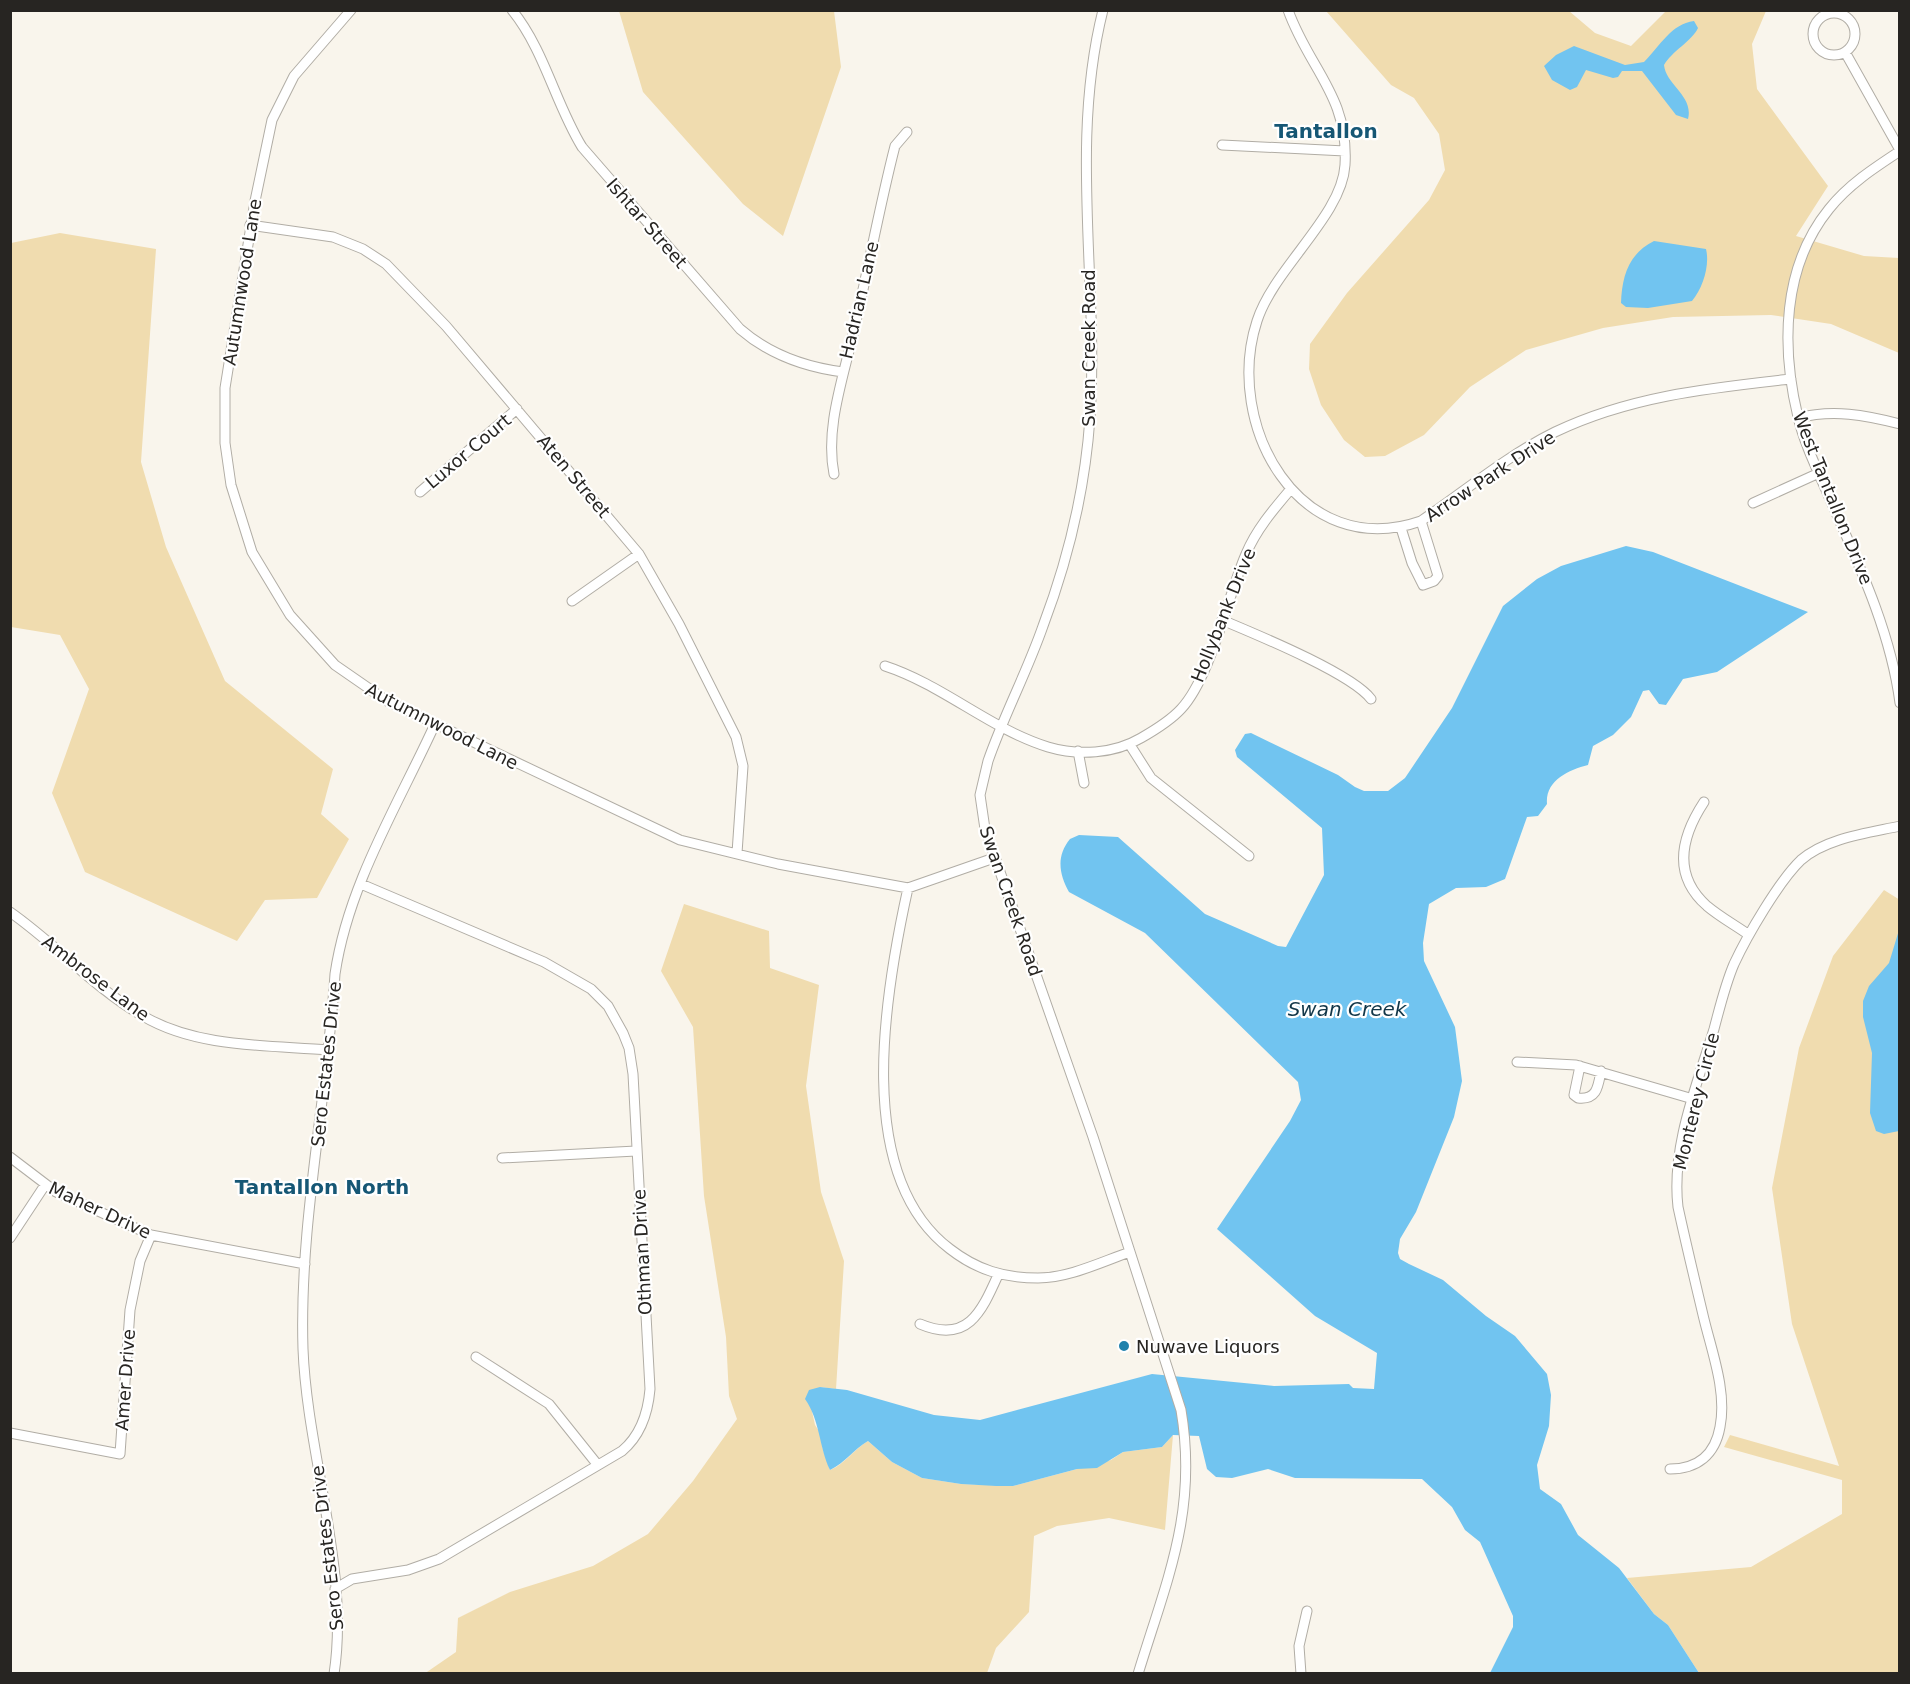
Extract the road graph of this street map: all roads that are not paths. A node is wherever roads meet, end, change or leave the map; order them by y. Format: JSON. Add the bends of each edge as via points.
{"nodes":[{"id":1,"x":351,"y":10,"type":"edge"},
{"id":2,"x":512,"y":10,"type":"edge"},
{"id":3,"x":1103,"y":10,"type":"edge"},
{"id":4,"x":1288,"y":10,"type":"edge"},
{"id":5,"x":1845,"y":52,"type":"junction"},
{"id":6,"x":907,"y":132,"type":"dead end"},
{"id":7,"x":1222,"y":145,"type":"dead end"},
{"id":8,"x":1345,"y":151,"type":"junction"},
{"id":9,"x":1899,"y":151,"type":"edge"},
{"id":10,"x":250,"y":225,"type":"junction"},
{"id":11,"x":843,"y":372,"type":"junction"},
{"id":12,"x":1791,"y":379,"type":"junction"},
{"id":13,"x":517,"y":409,"type":"junction"},
{"id":14,"x":1798,"y":418,"type":"junction"},
{"id":15,"x":1899,"y":424,"type":"edge"},
{"id":16,"x":1819,"y":473,"type":"junction"},
{"id":17,"x":834,"y":474,"type":"dead end"},
{"id":18,"x":1290,"y":490,"type":"junction"},
{"id":19,"x":420,"y":492,"type":"dead end"},
{"id":20,"x":1754,"y":503,"type":"dead end"},
{"id":21,"x":1421,"y":521,"type":"junction"},
{"id":22,"x":1401,"y":528,"type":"junction"},
{"id":23,"x":639,"y":554,"type":"junction"},
{"id":24,"x":572,"y":601,"type":"dead end"},
{"id":25,"x":1222,"y":620,"type":"junction"},
{"id":26,"x":885,"y":666,"type":"dead end"},
{"id":27,"x":1371,"y":699,"type":"dead end"},
{"id":28,"x":1899,"y":704,"type":"edge"},
{"id":29,"x":435,"y":724,"type":"junction"},
{"id":30,"x":1002,"y":726,"type":"junction"},
{"id":31,"x":1130,"y":745,"type":"junction"},
{"id":32,"x":1078,"y":751,"type":"junction"},
{"id":33,"x":1084,"y":783,"type":"dead end"},
{"id":34,"x":1704,"y":802,"type":"dead end"},
{"id":35,"x":1899,"y":826,"type":"edge"},
{"id":36,"x":737,"y":853,"type":"junction"},
{"id":37,"x":1249,"y":856,"type":"dead end"},
{"id":38,"x":994,"y":858,"type":"junction"},
{"id":39,"x":361,"y":884,"type":"junction"},
{"id":40,"x":908,"y":888,"type":"junction"},
{"id":41,"x":10,"y":912,"type":"edge"},
{"id":42,"x":1749,"y":934,"type":"junction"},
{"id":43,"x":329,"y":1050,"type":"junction"},
{"id":44,"x":1517,"y":1062,"type":"dead end"},
{"id":45,"x":1580,"y":1066,"type":"junction"},
{"id":46,"x":1601,"y":1071,"type":"junction"},
{"id":47,"x":1693,"y":1099,"type":"junction"},
{"id":48,"x":636,"y":1151,"type":"junction"},
{"id":49,"x":10,"y":1157,"type":"edge"},
{"id":50,"x":502,"y":1158,"type":"dead end"},
{"id":51,"x":45,"y":1185,"type":"junction"},
{"id":52,"x":151,"y":1235,"type":"junction"},
{"id":53,"x":10,"y":1238,"type":"edge"},
{"id":54,"x":1130,"y":1252,"type":"junction"},
{"id":55,"x":305,"y":1264,"type":"junction"},
{"id":56,"x":998,"y":1275,"type":"junction"},
{"id":57,"x":920,"y":1324,"type":"dead end"},
{"id":58,"x":476,"y":1357,"type":"dead end"},
{"id":59,"x":10,"y":1433,"type":"edge"},
{"id":60,"x":597,"y":1464,"type":"junction"},
{"id":61,"x":1670,"y":1469,"type":"dead end"},
{"id":62,"x":335,"y":1589,"type":"junction"},
{"id":63,"x":1307,"y":1611,"type":"dead end"},
{"id":64,"x":334,"y":1674,"type":"edge"},
{"id":65,"x":1138,"y":1674,"type":"edge"},
{"id":66,"x":1301,"y":1674,"type":"edge"}],
"edges":[{"from":1,"to":10,"type":"street","name":"Autumnwood Lane","via":[[283,93],[267,140]]},
{"from":2,"to":11,"type":"street","name":"Ishtar Street","via":[[535,42],[582,147],[740,329],[780,356],[817,369]]},
{"from":3,"to":30,"type":"street","name":"Swan Creek Road","via":[[1086,112],[1091,380],[1083,475],[1054,595]]},
{"from":4,"to":8,"type":"street","name":"Arrow Park Drive","via":[[1339,109]]},
{"from":5,"to":5,"type":"street","via":[[1855,39],[1851,21],[1834,13],[1821,18],[1813,37],[1819,49],[1832,55]]},
{"from":5,"to":9,"type":"street"},
{"from":6,"to":11,"type":"street","name":"Hadrian Lane","via":[[895,146]]},
{"from":7,"to":8,"type":"street"},
{"from":8,"to":18,"type":"street","name":"Arrow Park Drive","via":[[1345,168],[1335,198],[1269,291],[1250,346],[1252,409],[1268,451]]},
{"from":9,"to":12,"type":"street","name":"West Tantallon Drive","via":[[1848,189],[1830,207],[1809,240],[1793,283],[1789,312]]},
{"from":10,"to":13,"type":"street","name":"Aten Street","via":[[333,237],[373,254],[418,295]]},
{"from":10,"to":29,"type":"street","name":"Autumnwood Lane","via":[[228,361],[224,412],[231,485],[252,552],[290,615],[335,665],[387,701]]},
{"from":11,"to":17,"type":"street","name":"Hadrian Lane","via":[[832,442]]},
{"from":12,"to":14,"type":"street","name":"West Tantallon Drive"},
{"from":12,"to":21,"type":"street","name":"Arrow Park Drive","via":[[1670,395],[1607,411],[1535,443]]},
{"from":13,"to":19,"type":"street","name":"Luxor Court"},
{"from":13,"to":23,"type":"street","name":"Aten Street"},
{"from":14,"to":15,"type":"street","via":[[1847,413]]},
{"from":14,"to":16,"type":"street","name":"West Tantallon Drive"},
{"from":16,"to":20,"type":"street"},
{"from":16,"to":28,"type":"street","name":"West Tantallon Drive","via":[[1870,592],[1889,651]]},
{"from":18,"to":22,"type":"street","name":"Arrow Park Drive","via":[[1314,511],[1340,523]]},
{"from":18,"to":25,"type":"street","name":"Hollybank Drive","via":[[1253,539]]},
{"from":21,"to":22,"type":"street","name":"Arrow Park Drive"},
{"from":21,"to":22,"type":"street","via":[[1438,567],[1434,581],[1423,585]]},
{"from":23,"to":24,"type":"street"},
{"from":23,"to":36,"type":"street","name":"Aten Street","via":[[736,737],[743,766]]},
{"from":25,"to":27,"type":"street","via":[[1295,652],[1359,687]]},
{"from":25,"to":31,"type":"street","name":"Hollybank Drive","via":[[1188,700],[1162,725]]},
{"from":26,"to":30,"type":"street","name":"Hollybank Drive","via":[[910,674]]},
{"from":29,"to":36,"type":"street","name":"Autumnwood Lane","via":[[671,837]]},
{"from":29,"to":39,"type":"street","name":"Sero Estates Drive","via":[[372,853]]},
{"from":30,"to":32,"type":"street","name":"Hollybank Drive","via":[[1045,746]]},
{"from":30,"to":38,"type":"street","name":"Swan Creek Road","via":[[980,795],[980,809]]},
{"from":31,"to":32,"type":"street","name":"Hollybank Drive"},
{"from":31,"to":37,"type":"street","via":[[1151,778]]},
{"from":32,"to":33,"type":"street"},
{"from":34,"to":42,"type":"street","via":[[1690,825],[1686,842],[1683,865],[1687,882],[1705,904]]},
{"from":35,"to":42,"type":"street","name":"Monterey Circle","via":[[1816,849],[1795,867]]},
{"from":36,"to":40,"type":"street","name":"Autumnwood Lane"},
{"from":38,"to":40,"type":"street","name":"Autumnwood Lane"},
{"from":38,"to":54,"type":"street","name":"Swan Creek Road"},
{"from":39,"to":43,"type":"street","name":"Sero Estates Drive","via":[[338,956]]},
{"from":39,"to":48,"type":"street","name":"Othman Drive","via":[[544,962],[597,994],[614,1016],[629,1048]]},
{"from":40,"to":56,"type":"street","via":[[887,1012],[890,1152],[903,1190],[923,1223],[952,1251]]},
{"from":41,"to":43,"type":"street","name":"Ambrose Lane","via":[[129,1008],[168,1028],[222,1041]]},
{"from":42,"to":47,"type":"street","name":"Monterey Circle","via":[[1725,989]]},
{"from":43,"to":55,"type":"street","name":"Sero Estates Drive"},
{"from":44,"to":45,"type":"street"},
{"from":45,"to":46,"type":"street"},
{"from":45,"to":46,"type":"street","via":[[1574,1095],[1578,1098],[1594,1095]]},
{"from":46,"to":47,"type":"street"},
{"from":47,"to":61,"type":"street","name":"Monterey Circle","via":[[1678,1163],[1677,1198],[1720,1388],[1722,1413],[1718,1436],[1703,1459],[1685,1469]]},
{"from":48,"to":50,"type":"street"},
{"from":48,"to":60,"type":"street","name":"Othman Drive","via":[[649,1402],[633,1440]]},
{"from":49,"to":51,"type":"street","name":"Maher Drive"},
{"from":51,"to":52,"type":"street","name":"Maher Drive"},
{"from":51,"to":53,"type":"street"},
{"from":52,"to":55,"type":"street","name":"Maher Drive"},
{"from":52,"to":59,"type":"street","name":"Amer Drive","via":[[131,1300],[120,1454]]},
{"from":54,"to":56,"type":"street","via":[[1041,1278]]},
{"from":54,"to":65,"type":"street","name":"Swan Creek Road","via":[[1182,1410],[1187,1462],[1179,1541]]},
{"from":55,"to":62,"type":"street","name":"Sero Estates Drive","via":[[303,1352]]},
{"from":56,"to":57,"type":"street","via":[[980,1311],[960,1329],[943,1332]]},
{"from":58,"to":60,"type":"street","via":[[549,1404]]},
{"from":60,"to":62,"type":"street","name":"Othman Drive","via":[[439,1559],[408,1570],[352,1579]]},
{"from":62,"to":64,"type":"street","name":"Sero Estates Drive","via":[[338,1635]]},
{"from":63,"to":66,"type":"street","via":[[1299,1646]]}]}
